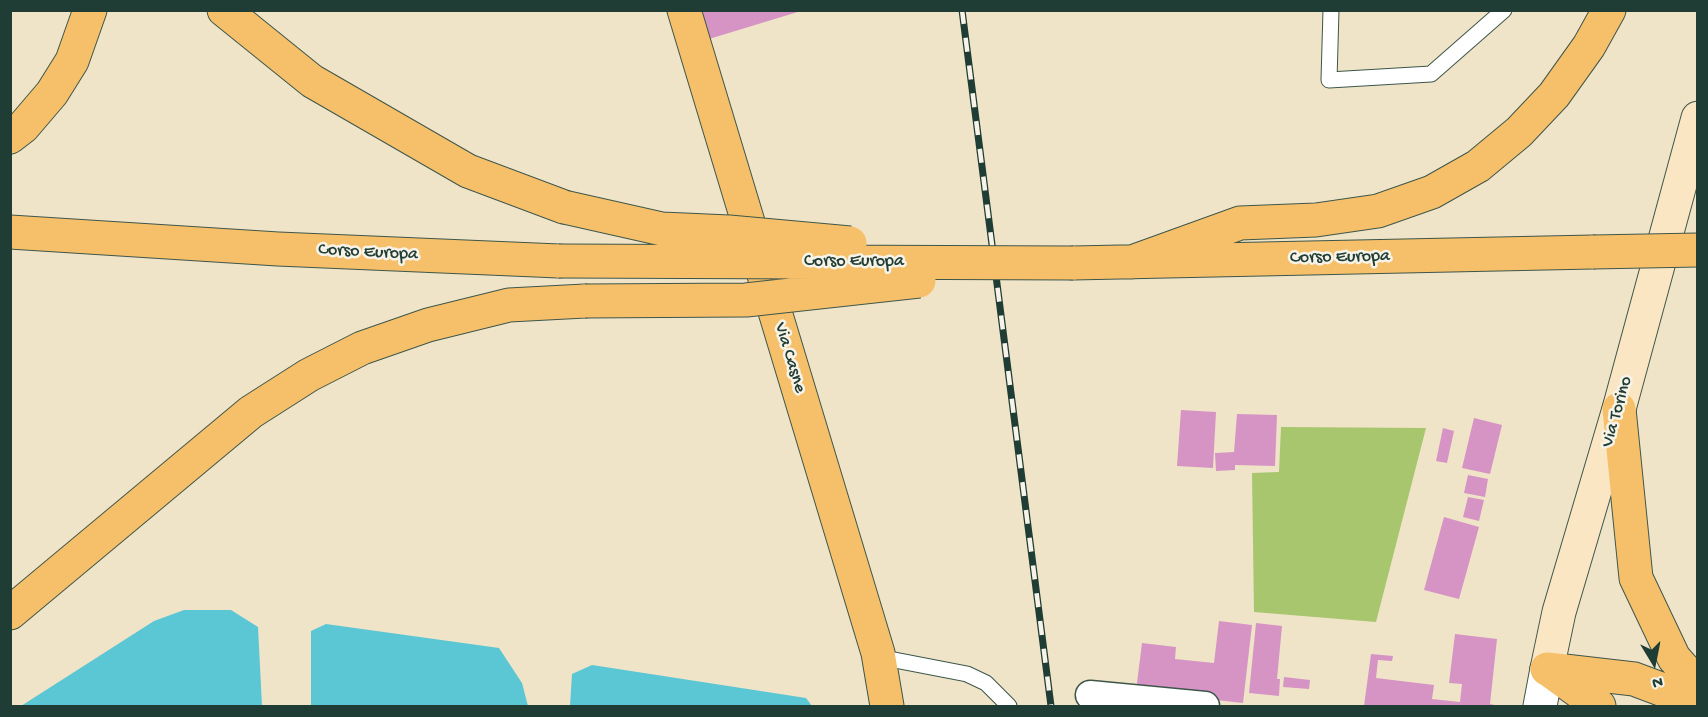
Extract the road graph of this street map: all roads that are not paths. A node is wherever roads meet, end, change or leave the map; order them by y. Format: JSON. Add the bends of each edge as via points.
{"nodes":[{"id":1,"x":90,"y":10,"type":"edge"},
{"id":2,"x":224,"y":10,"type":"edge"},
{"id":3,"x":684,"y":10,"type":"edge"},
{"id":4,"x":1331,"y":10,"type":"edge"},
{"id":5,"x":1504,"y":10,"type":"edge"},
{"id":6,"x":1609,"y":10,"type":"edge"},
{"id":7,"x":1698,"y":118,"type":"edge"},
{"id":8,"x":10,"y":137,"type":"edge"},
{"id":9,"x":10,"y":232,"type":"edge"},
{"id":10,"x":1698,"y":250,"type":"edge"},
{"id":11,"x":1132,"y":262,"type":"junction"},
{"id":12,"x":1073,"y":263,"type":"junction"},
{"id":13,"x":1619,"y":409,"type":"junction"},
{"id":14,"x":10,"y":613,"type":"edge"},
{"id":15,"x":879,"y":657,"type":"junction"},
{"id":16,"x":1547,"y":669,"type":"junction"},
{"id":17,"x":1698,"y":685,"type":"edge"},
{"id":18,"x":1090,"y":695,"type":"dead end"},
{"id":19,"x":1698,"y":703,"type":"edge"},
{"id":20,"x":887,"y":706,"type":"edge"},
{"id":21,"x":1009,"y":706,"type":"edge"},
{"id":22,"x":1205,"y":706,"type":"edge"},
{"id":23,"x":1540,"y":706,"type":"edge"},
{"id":24,"x":1599,"y":706,"type":"edge"}],
"edges":[{"from":1,"to":8,"type":"main road","via":[[72,61],[52,93]]},
{"from":2,"to":12,"type":"main road","bridge":true,"via":[[312,81],[468,171],[564,207],[662,229]]},
{"from":3,"to":15,"type":"main road","name":"Via Casne"},
{"from":4,"to":5,"type":"lane","via":[[1329,80],[1431,74]]},
{"from":6,"to":11,"type":"main road","via":[[1554,95],[1519,132],[1478,166],[1432,192],[1378,211],[1316,220],[1240,223]]},
{"from":7,"to":13,"type":"main road","name":"Via Torino"},
{"from":9,"to":12,"type":"main road","name":"Corso Europa","bridge":true,"via":[[559,261]]},
{"from":10,"to":11,"type":"main road","name":"Corso Europa","bridge":true},
{"from":11,"to":12,"type":"main road","name":"Corso Europa"},
{"from":12,"to":14,"type":"main road","bridge":true,"via":[[746,300],[509,305],[429,325],[362,348],[309,375],[251,412]]},
{"from":13,"to":16,"type":"main road","name":"Via Torino","via":[[1559,612]]},
{"from":13,"to":17,"type":"main road","via":[[1636,578],[1674,658]]},
{"from":15,"to":20,"type":"main road","name":"Via Casne"},
{"from":15,"to":21,"type":"lane","via":[[967,674],[986,682]]},
{"from":16,"to":19,"type":"main road","via":[[1634,679]]},
{"from":16,"to":23,"type":"street","name":"Via Torino"},
{"from":16,"to":24,"type":"main road"},
{"from":18,"to":22,"type":"street"}]}
